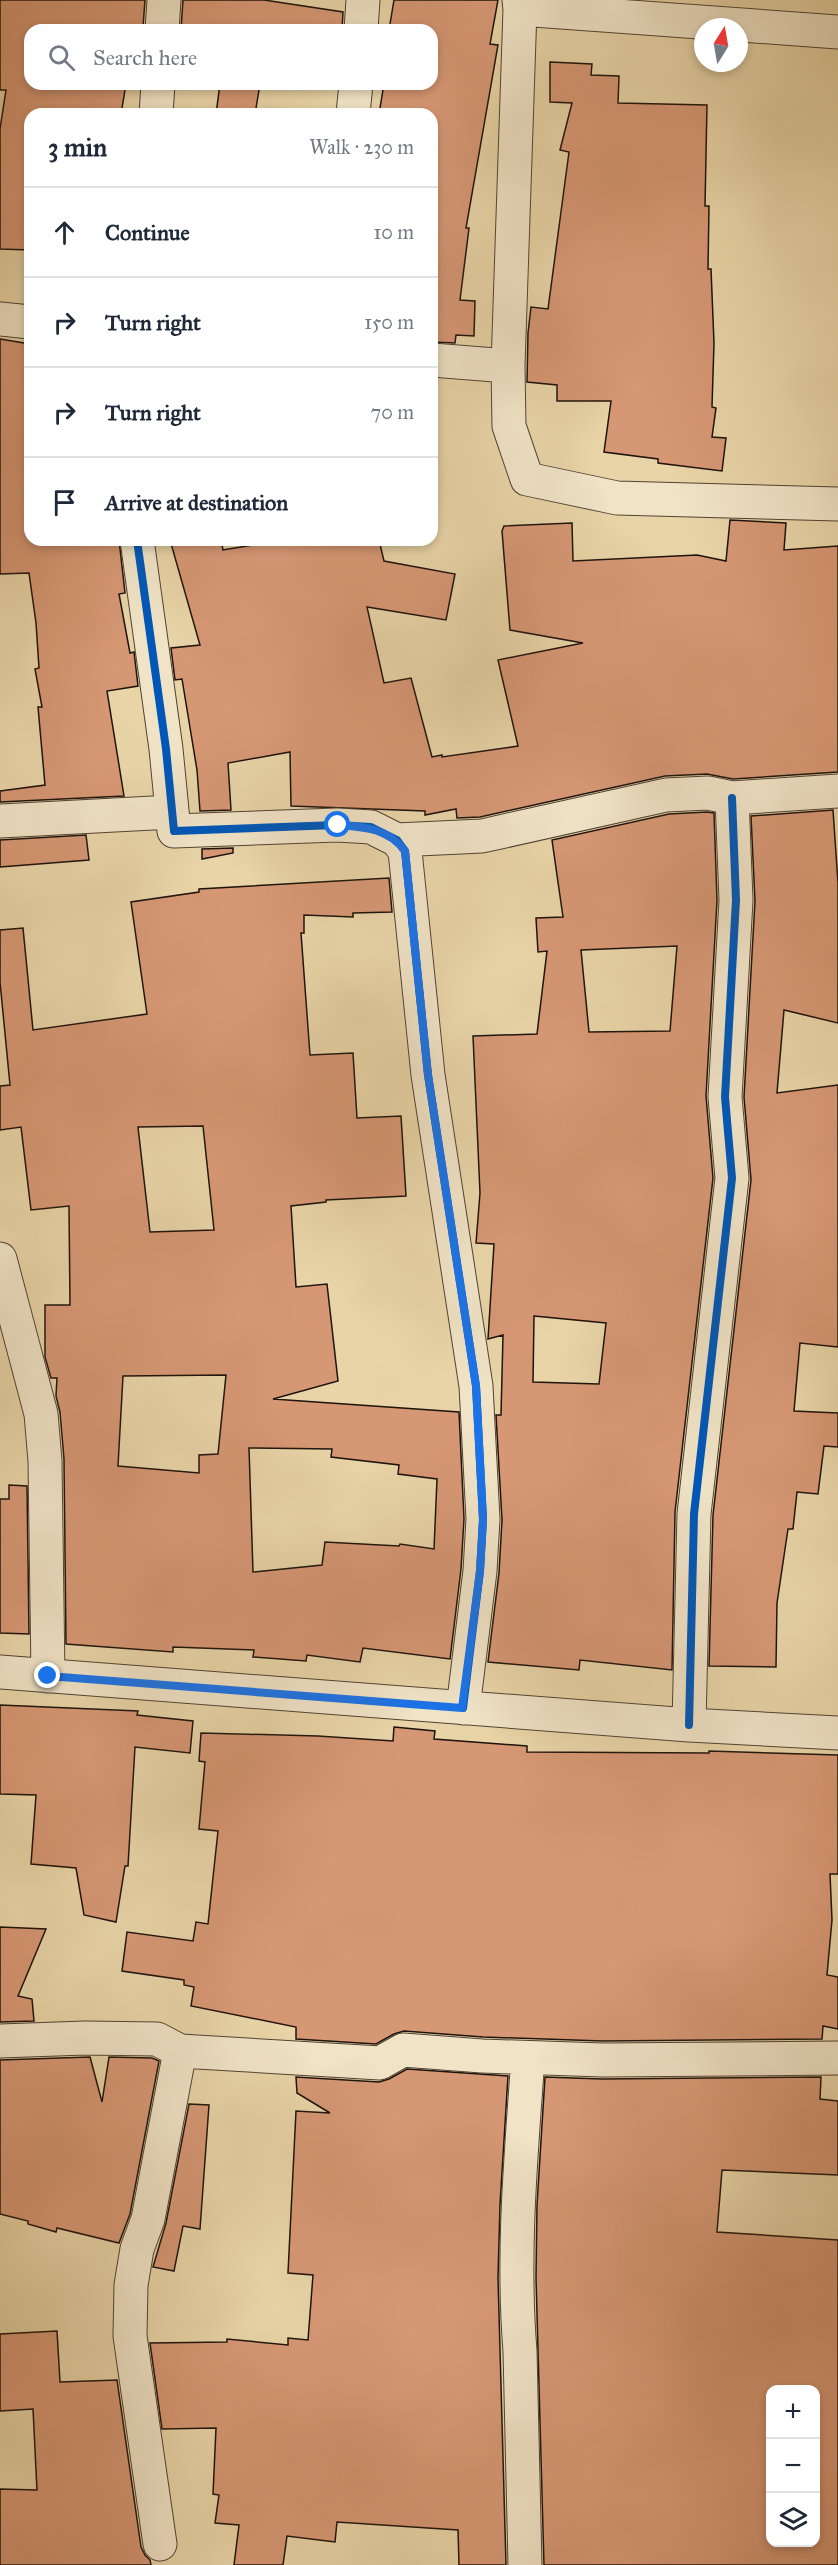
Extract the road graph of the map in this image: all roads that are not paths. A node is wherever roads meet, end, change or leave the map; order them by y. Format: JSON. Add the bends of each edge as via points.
{"nodes":[{"id":1,"x":164,"y":0,"type":"edge"},
{"id":2,"x":363,"y":0,"type":"edge"},
{"id":3,"x":520,"y":5,"type":"edge"},
{"id":4,"x":162,"y":24,"type":"edge"},
{"id":5,"x":361,"y":24,"type":"edge"},
{"id":6,"x":838,"y":32,"type":"edge"},
{"id":7,"x":158,"y":90,"type":"edge"},
{"id":8,"x":355,"y":90,"type":"edge"},
{"id":9,"x":156,"y":108,"type":"edge"},
{"id":10,"x":354,"y":108,"type":"edge"},
{"id":11,"x":0,"y":319,"type":"edge"},
{"id":12,"x":24,"y":321,"type":"edge"},
{"id":13,"x":438,"y":360,"type":"edge"},
{"id":14,"x":508,"y":366,"type":"junction"},
{"id":15,"x":838,"y":504,"type":"edge"},
{"id":16,"x":138,"y":546,"type":"edge"},
{"id":17,"x":838,"y":791,"type":"edge"},
{"id":18,"x":732,"y":798,"type":"junction"},
{"id":19,"x":172,"y":812,"type":"junction"},
{"id":20,"x":0,"y":822,"type":"edge"},
{"id":21,"x":397,"y":840,"type":"junction"},
{"id":22,"x":0,"y":1259,"type":"edge"},
{"id":23,"x":0,"y":1672,"type":"edge"},
{"id":24,"x":48,"y":1676,"type":"junction"},
{"id":25,"x":462,"y":1708,"type":"junction"},
{"id":26,"x":689,"y":1725,"type":"junction"},
{"id":27,"x":838,"y":1733,"type":"edge"},
{"id":28,"x":0,"y":2041,"type":"edge"},
{"id":29,"x":180,"y":2051,"type":"junction"},
{"id":30,"x":528,"y":2058,"type":"junction"},
{"id":31,"x":838,"y":2058,"type":"edge"},
{"id":32,"x":160,"y":2544,"type":"dead end"},
{"id":33,"x":525,"y":2565,"type":"edge"}],
"edges":[{"from":1,"to":4,"type":"street"},
{"from":2,"to":5,"type":"street"},
{"from":3,"to":6,"type":"street"},
{"from":3,"to":14,"type":"street"},
{"from":7,"to":9,"type":"street"},
{"from":8,"to":10,"type":"street"},
{"from":11,"to":12,"type":"street"},
{"from":13,"to":14,"type":"street"},
{"from":14,"to":15,"type":"street","via":[[509,426],[526,480],[617,498]]},
{"from":16,"to":19,"type":"street"},
{"from":17,"to":18,"type":"street"},
{"from":18,"to":21,"type":"street","via":[[708,793],[666,795],[482,836]]},
{"from":18,"to":26,"type":"street","via":[[736,900],[725,1097],[732,1178],[694,1514]]},
{"from":19,"to":20,"type":"street"},
{"from":19,"to":21,"type":"street","via":[[174,831],[338,825],[371,827]]},
{"from":21,"to":25,"type":"street","via":[[405,851],[428,1075],[476,1386],[483,1520]]},
{"from":22,"to":24,"type":"street","via":[[41,1414]]},
{"from":23,"to":24,"type":"street"},
{"from":24,"to":25,"type":"street"},
{"from":25,"to":26,"type":"street"},
{"from":26,"to":27,"type":"street"},
{"from":28,"to":29,"type":"street","via":[[157,2039]]},
{"from":29,"to":30,"type":"street","via":[[380,2063],[403,2050]]},
{"from":29,"to":32,"type":"street","via":[[131,2285],[130,2336]]},
{"from":30,"to":31,"type":"street"},
{"from":30,"to":33,"type":"street","via":[[519,2179],[518,2320]]}]}
